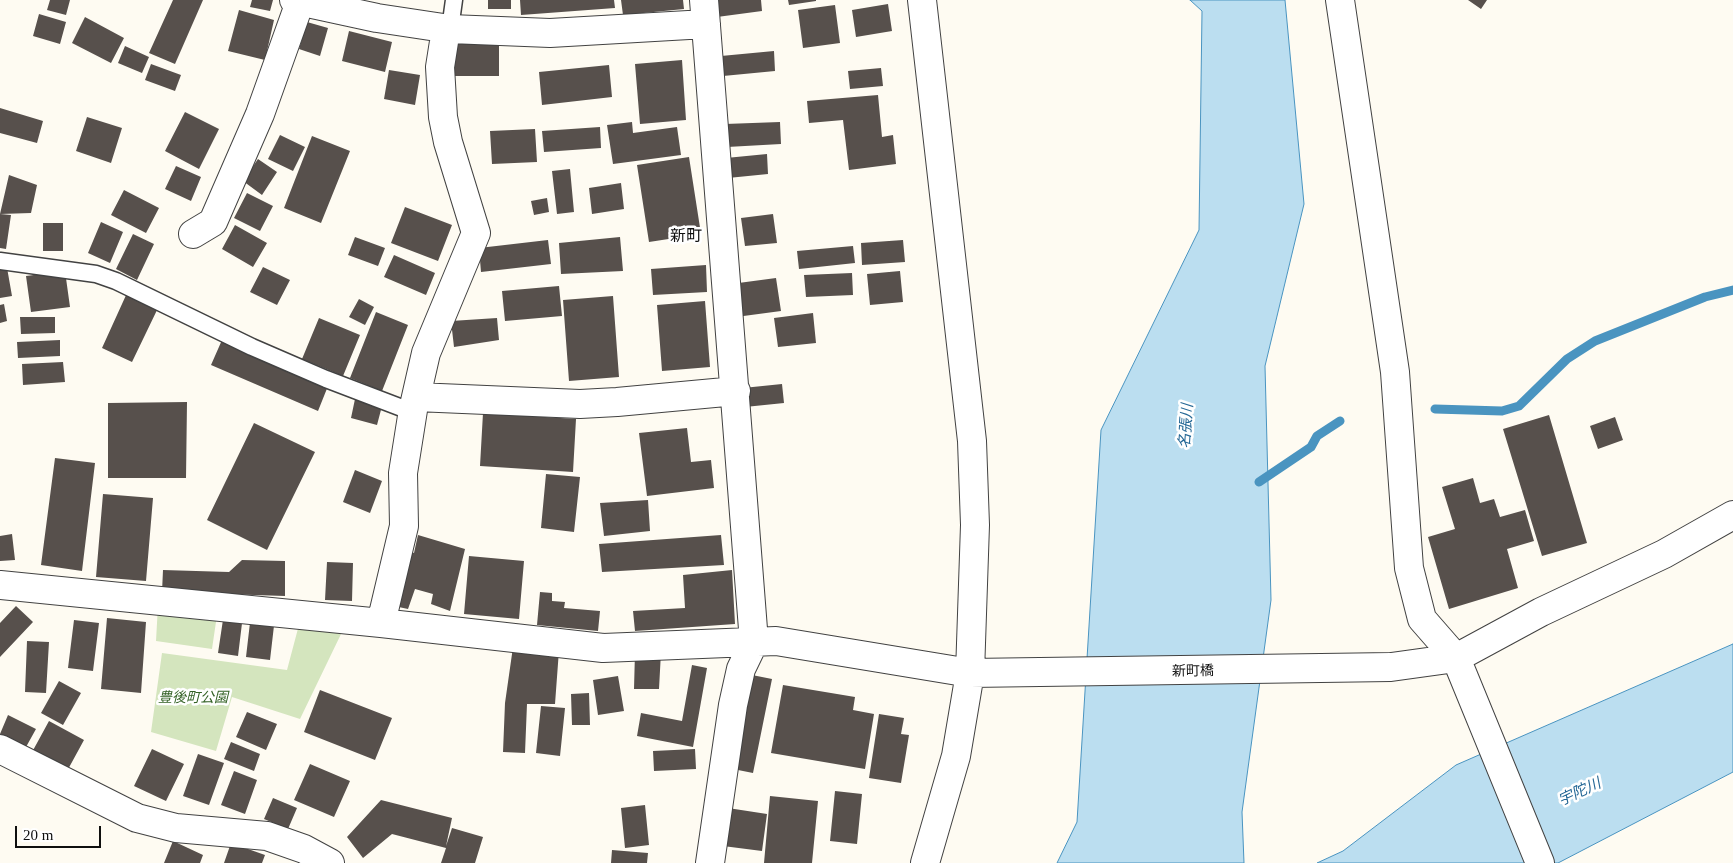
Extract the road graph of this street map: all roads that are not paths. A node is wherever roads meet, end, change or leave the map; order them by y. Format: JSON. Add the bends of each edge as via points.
{"nodes":[{"id":1,"x":454,"y":0,"type":"edge"},
{"id":2,"x":922,"y":0,"type":"edge"},
{"id":3,"x":1340,"y":0,"type":"edge"},
{"id":4,"x":297,"y":1,"type":"edge"},
{"id":5,"x":705,"y":12,"type":"edge"},
{"id":6,"x":448,"y":29,"type":"junction"},
{"id":7,"x":193,"y":234,"type":"dead end"},
{"id":8,"x":0,"y":261,"type":"edge"},
{"id":9,"x":736,"y":391,"type":"junction"},
{"id":10,"x":414,"y":404,"type":"junction"},
{"id":11,"x":1733,"y":516,"type":"edge"},
{"id":12,"x":0,"y":585,"type":"edge"},
{"id":13,"x":381,"y":623,"type":"junction"},
{"id":14,"x":754,"y":642,"type":"junction"},
{"id":15,"x":1456,"y":658,"type":"junction"},
{"id":16,"x":982,"y":673,"type":"junction"},
{"id":17,"x":0,"y":749,"type":"edge"},
{"id":18,"x":302,"y":856,"type":"edge"},
{"id":19,"x":330,"y":863,"type":"edge"},
{"id":20,"x":710,"y":863,"type":"edge"},
{"id":21,"x":925,"y":863,"type":"edge"},
{"id":22,"x":1540,"y":863,"type":"edge"}],
"edges":[{"from":1,"to":6,"type":"lane"},
{"from":2,"to":16,"type":"street","via":[[972,441]]},
{"from":3,"to":15,"type":"street","via":[[1395,372],[1409,568],[1422,619]]},
{"from":4,"to":6,"type":"street"},
{"from":4,"to":7,"type":"street","via":[[260,114],[213,222]]},
{"from":5,"to":6,"type":"street","via":[[550,33]]},
{"from":5,"to":9,"type":"street"},
{"from":6,"to":10,"type":"street","via":[[440,67],[443,117],[476,233],[426,353]]},
{"from":8,"to":10,"type":"lane","via":[[96,274],[326,379],[402,408]]},
{"from":9,"to":10,"type":"street","via":[[580,404]]},
{"from":9,"to":14,"type":"street"},
{"from":10,"to":13,"type":"street","via":[[403,472],[404,526]]},
{"from":11,"to":15,"type":"street"},
{"from":12,"to":13,"type":"street","name":"新町橋"},
{"from":13,"to":14,"type":"street","name":"新町橋","via":[[604,648]]},
{"from":14,"to":16,"type":"street","name":"新町橋","via":[[776,641]]},
{"from":14,"to":20,"type":"street","via":[[741,669],[733,705]]},
{"from":15,"to":16,"type":"street","name":"新町橋","via":[[1392,667]]},
{"from":15,"to":22,"type":"street"},
{"from":16,"to":21,"type":"street"},
{"from":17,"to":18,"type":"street","via":[[136,818],[176,828],[267,836]]},
{"from":18,"to":19,"type":"street"}]}
